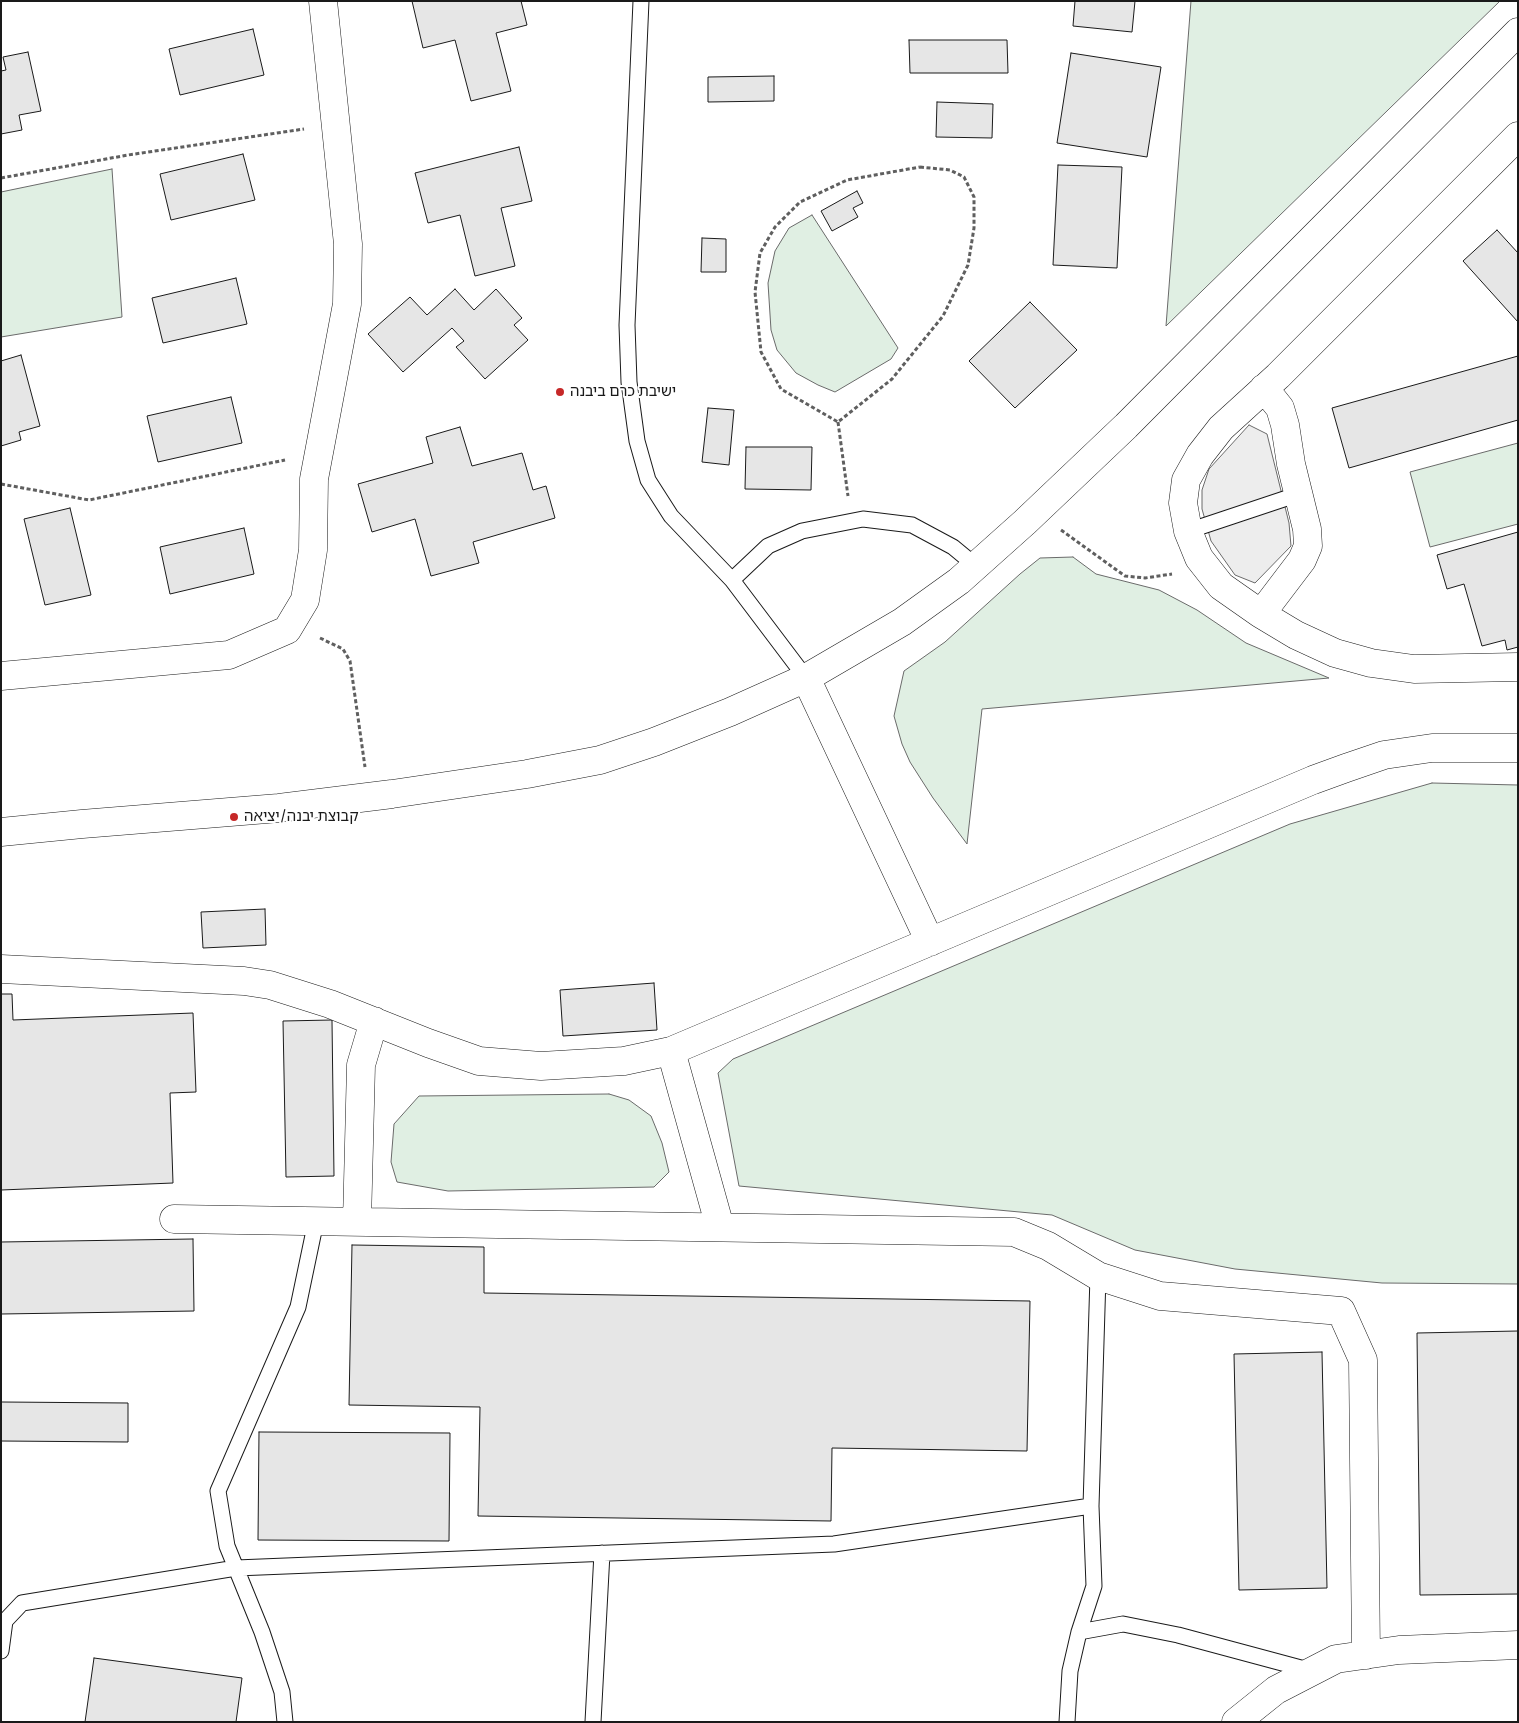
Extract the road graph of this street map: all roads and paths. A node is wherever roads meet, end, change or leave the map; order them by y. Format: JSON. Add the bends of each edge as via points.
{"nodes":[{"id":1,"x":323,"y":1,"type":"edge"},
{"id":2,"x":641,"y":1,"type":"edge"},
{"id":3,"x":1518,"y":32,"type":"edge"},
{"id":4,"x":336,"y":124,"type":"junction"},
{"id":5,"x":1518,"y":136,"type":"edge"},
{"id":6,"x":1,"y":178,"type":"edge"},
{"id":7,"x":1264,"y":388,"type":"junction"},
{"id":8,"x":838,"y":422,"type":"junction"},
{"id":9,"x":319,"y":453,"type":"junction"},
{"id":10,"x":1,"y":484,"type":"edge"},
{"id":11,"x":1299,"y":494,"type":"junction"},
{"id":12,"x":1036,"y":511,"type":"junction"},
{"id":13,"x":851,"y":521,"type":"junction"},
{"id":14,"x":1188,"y":531,"type":"junction"},
{"id":15,"x":976,"y":566,"type":"junction"},
{"id":16,"x":1208,"y":569,"type":"junction"},
{"id":17,"x":732,"y":580,"type":"junction"},
{"id":18,"x":1261,"y":614,"type":"junction"},
{"id":19,"x":291,"y":624,"type":"junction"},
{"id":20,"x":1518,"y":667,"type":"edge"},
{"id":21,"x":1,"y":676,"type":"edge"},
{"id":22,"x":806,"y":678,"type":"junction"},
{"id":23,"x":1518,"y":748,"type":"edge"},
{"id":24,"x":369,"y":797,"type":"junction"},
{"id":25,"x":49,"y":827,"type":"junction"},
{"id":26,"x":1,"y":832,"type":"edge"},
{"id":27,"x":1,"y":845,"type":"edge"},
{"id":28,"x":930,"y":942,"type":"junction"},
{"id":29,"x":1,"y":969,"type":"edge"},
{"id":30,"x":374,"y":1021,"type":"junction"},
{"id":31,"x":671,"y":1051,"type":"junction"},
{"id":32,"x":174,"y":1219,"type":"dead end"},
{"id":33,"x":316,"y":1221,"type":"junction"},
{"id":34,"x":357,"y":1222,"type":"junction"},
{"id":35,"x":720,"y":1227,"type":"junction"},
{"id":36,"x":1098,"y":1276,"type":"junction"},
{"id":37,"x":1091,"y":1506,"type":"junction"},
{"id":38,"x":602,"y":1553,"type":"junction"},
{"id":39,"x":236,"y":1568,"type":"junction"},
{"id":40,"x":1079,"y":1632,"type":"junction"},
{"id":41,"x":1518,"y":1645,"type":"edge"},
{"id":42,"x":1,"y":1651,"type":"edge"},
{"id":43,"x":1366,"y":1655,"type":"junction"},
{"id":44,"x":1313,"y":1671,"type":"junction"},
{"id":45,"x":285,"y":1722,"type":"edge"},
{"id":46,"x":593,"y":1722,"type":"edge"},
{"id":47,"x":1067,"y":1722,"type":"edge"},
{"id":48,"x":1236,"y":1722,"type":"edge"}],
"edges":[{"from":1,"to":4,"type":"street"},
{"from":2,"to":17,"type":"lane","via":[[627,325],[629,382],[637,441],[648,480],[671,516]]},
{"from":3,"to":12,"type":"street","via":[[1126,426]]},
{"from":4,"to":6,"type":"path"},
{"from":4,"to":9,"type":"street","via":[[348,244],[347,304]]},
{"from":5,"to":7,"type":"street"},
{"from":7,"to":11,"type":"street","via":[[1280,408]]},
{"from":7,"to":14,"type":"street","via":[[1221,428],[1186,480],[1183,503]]},
{"from":8,"to":8,"type":"path","via":[[892,379],[943,316],[968,265],[974,228],[974,197],[964,177],[950,170],[920,167],[848,180],[800,202],[775,227],[760,253],[755,292],[761,352],[781,389]]},
{"from":8,"to":13,"type":"path"},
{"from":9,"to":10,"type":"path","via":[[89,500]]},
{"from":9,"to":19,"type":"street","via":[[314,479],[313,550],[305,600]]},
{"from":11,"to":14,"type":"lane"},
{"from":11,"to":18,"type":"street","via":[[1308,546],[1302,560]]},
{"from":12,"to":15,"type":"street"},
{"from":12,"to":16,"type":"path","via":[[1125,576],[1145,578]]},
{"from":13,"to":15,"type":"lane","via":[[864,519],[912,525],[953,547]]},
{"from":13,"to":17,"type":"lane","via":[[802,531],[768,546]]},
{"from":14,"to":16,"type":"street","via":[[1199,558]]},
{"from":15,"to":22,"type":"street","via":[[902,622]]},
{"from":16,"to":18,"type":"street","via":[[1221,586]]},
{"from":17,"to":22,"type":"lane"},
{"from":18,"to":20,"type":"street","via":[[1296,636],[1335,653],[1371,663],[1414,669]]},
{"from":19,"to":21,"type":"street","via":[[287,630],[229,654]]},
{"from":19,"to":24,"type":"path","via":[[343,650],[350,661]]},
{"from":22,"to":24,"type":"street","via":[[730,712],[600,760],[473,783]]},
{"from":22,"to":28,"type":"street"},
{"from":23,"to":28,"type":"street","via":[[1432,748],[1384,755],[1313,780]]},
{"from":24,"to":25,"type":"street","via":[[280,808]]},
{"from":25,"to":26,"type":"street"},
{"from":25,"to":27,"type":"street"},
{"from":28,"to":31,"type":"street"},
{"from":29,"to":30,"type":"street","via":[[244,981],[279,987]]},
{"from":30,"to":31,"type":"street","via":[[480,1061],[541,1066],[624,1061]]},
{"from":30,"to":34,"type":"street","via":[[361,1065]]},
{"from":31,"to":35,"type":"street"},
{"from":32,"to":33,"type":"street"},
{"from":33,"to":34,"type":"street"},
{"from":33,"to":39,"type":"lane","via":[[298,1307],[218,1491],[227,1546]]},
{"from":34,"to":35,"type":"street"},
{"from":35,"to":36,"type":"street","via":[[1014,1232],[1048,1246]]},
{"from":36,"to":37,"type":"lane"},
{"from":36,"to":43,"type":"street","via":[[1160,1296],[1341,1311],[1363,1360]]},
{"from":37,"to":38,"type":"lane","via":[[834,1544]]},
{"from":37,"to":40,"type":"lane","via":[[1094,1586]]},
{"from":38,"to":39,"type":"lane"},
{"from":38,"to":46,"type":"lane"},
{"from":39,"to":42,"type":"lane","via":[[22,1603],[5,1621]]},
{"from":39,"to":45,"type":"lane","via":[[282,1692]]},
{"from":40,"to":44,"type":"lane","via":[[1122,1624],[1178,1635]]},
{"from":40,"to":47,"type":"lane","via":[[1070,1671]]},
{"from":41,"to":43,"type":"street","via":[[1399,1650]]},
{"from":43,"to":44,"type":"street","via":[[1336,1659]]},
{"from":44,"to":48,"type":"street","via":[[1276,1690]]}]}
